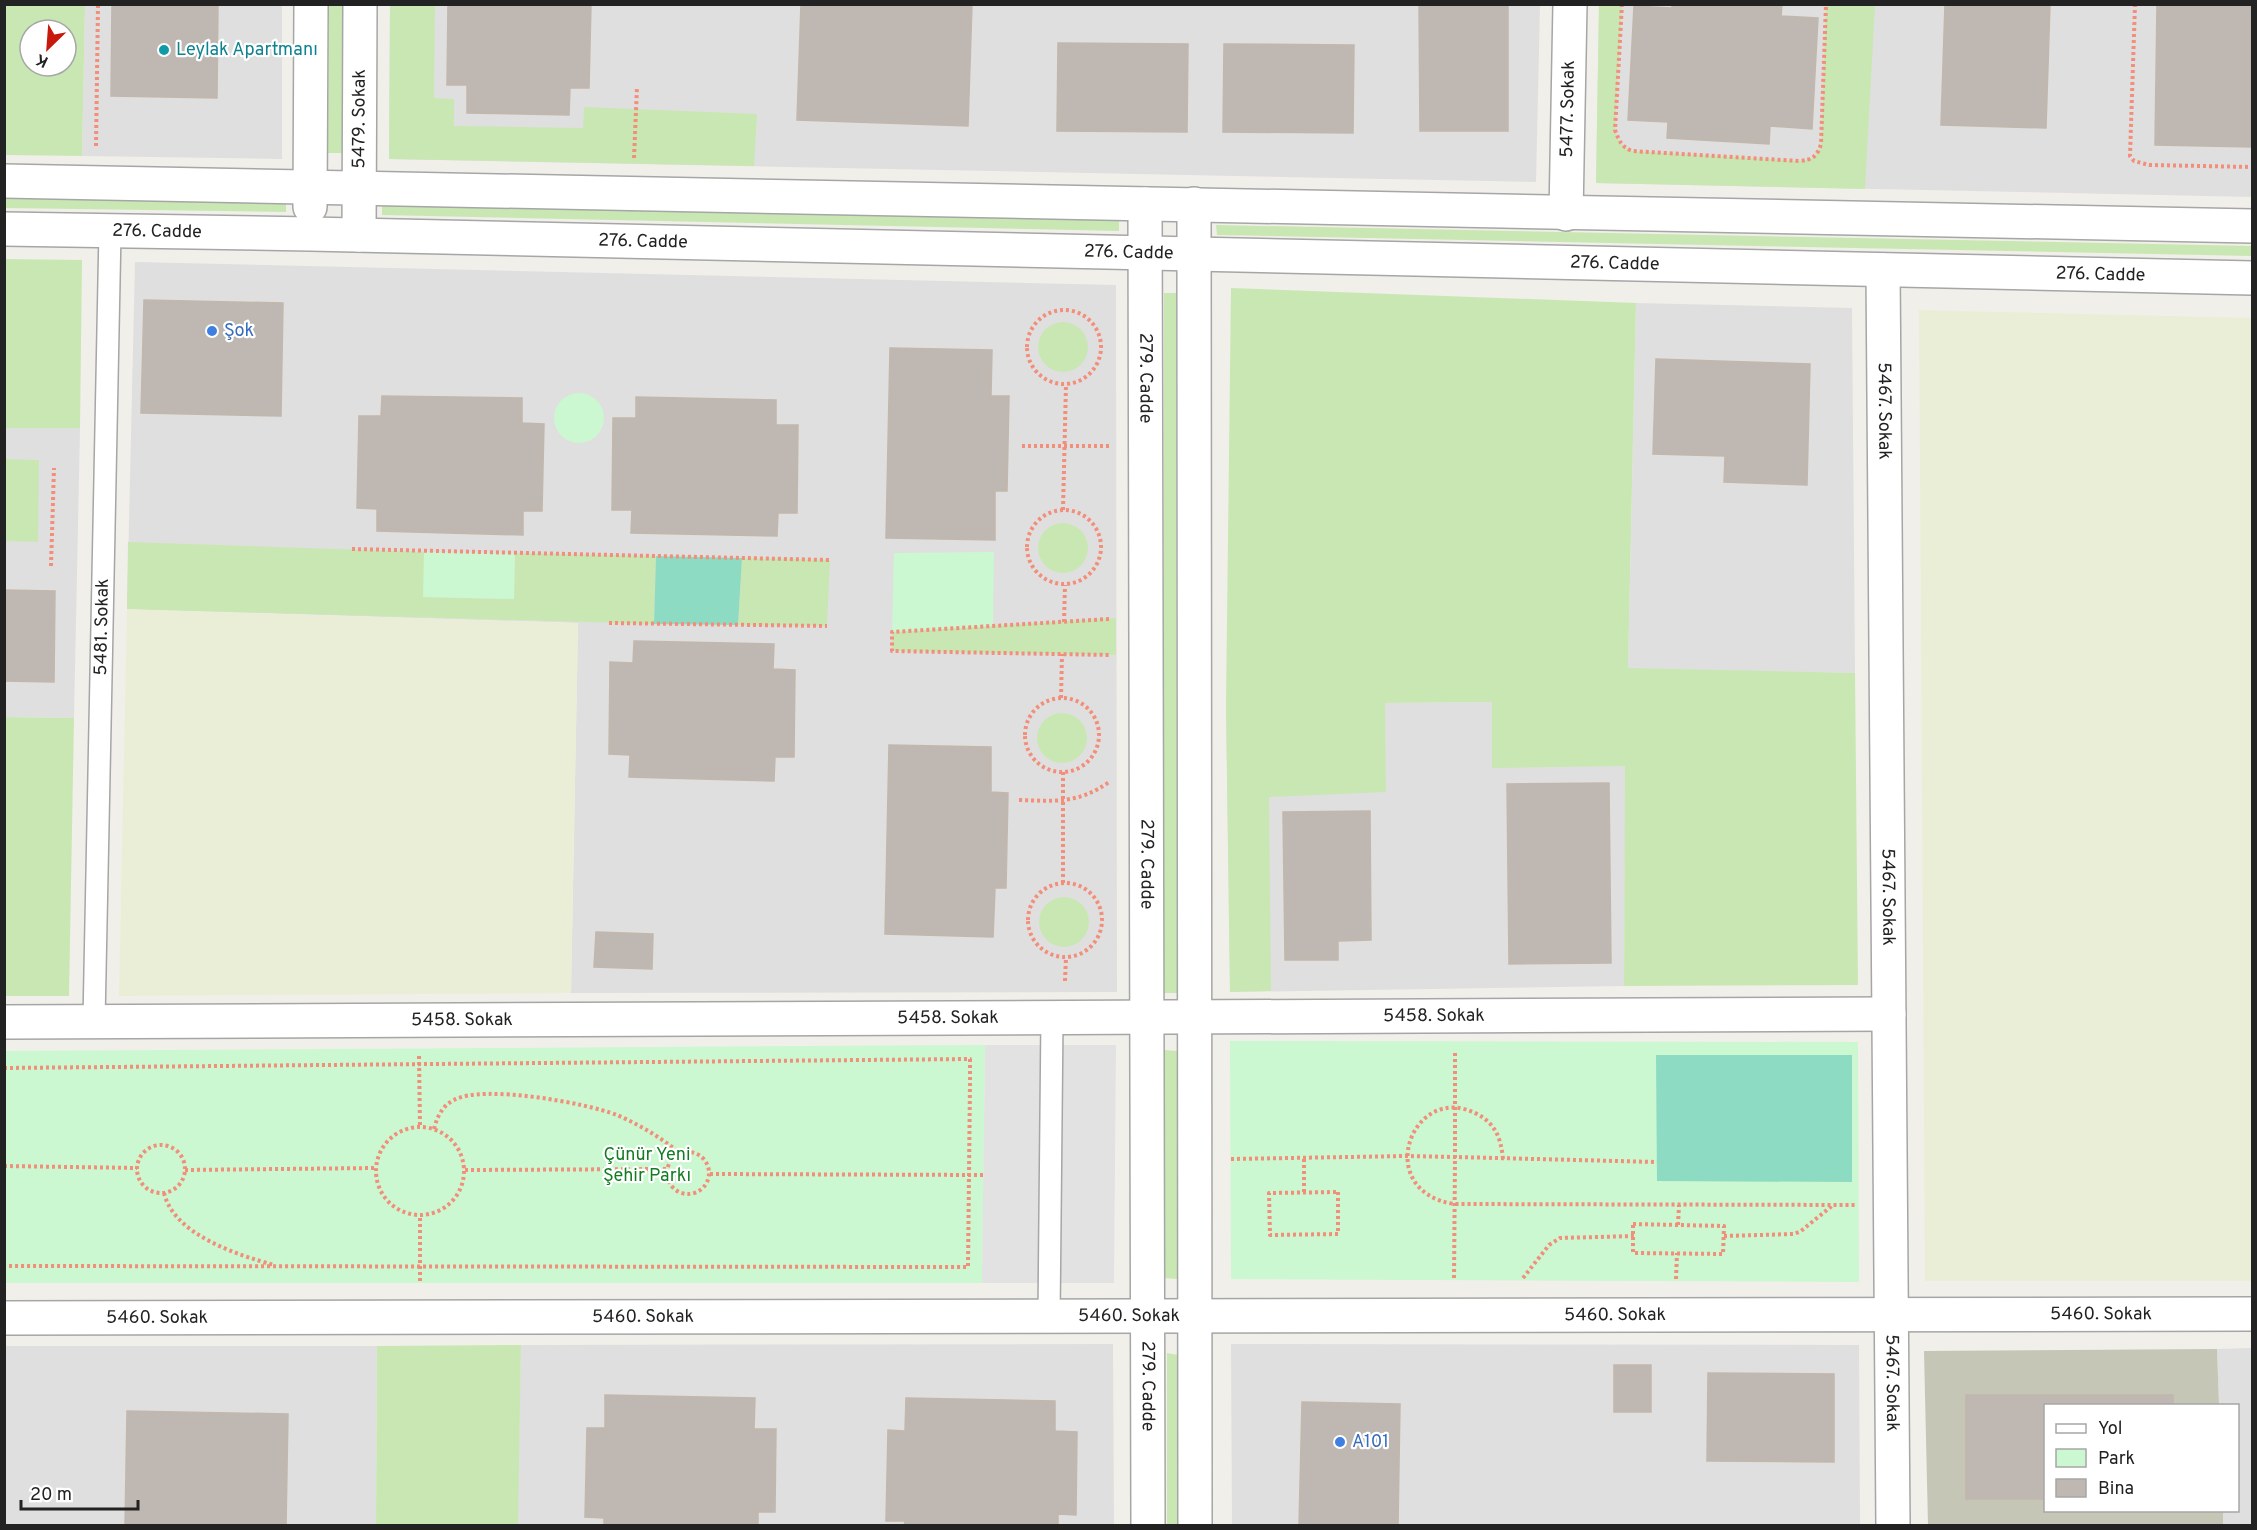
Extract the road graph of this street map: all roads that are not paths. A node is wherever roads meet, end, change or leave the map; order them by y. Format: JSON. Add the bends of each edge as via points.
{"nodes":[{"id":1,"x":311,"y":4,"type":"edge"},
{"id":2,"x":360,"y":4,"type":"edge"},
{"id":3,"x":1570,"y":4,"type":"edge"},
{"id":4,"x":4,"y":181,"type":"edge"},
{"id":5,"x":310,"y":186,"type":"junction"},
{"id":6,"x":360,"y":187,"type":"junction"},
{"id":7,"x":1145,"y":204,"type":"junction"},
{"id":8,"x":1194,"y":204,"type":"junction"},
{"id":9,"x":1566,"y":214,"type":"junction"},
{"id":10,"x":2253,"y":226,"type":"edge"},
{"id":11,"x":4,"y":229,"type":"edge"},
{"id":12,"x":110,"y":231,"type":"junction"},
{"id":13,"x":310,"y":234,"type":"junction"},
{"id":14,"x":359,"y":235,"type":"junction"},
{"id":15,"x":1145,"y":254,"type":"junction"},
{"id":16,"x":1194,"y":255,"type":"junction"},
{"id":17,"x":1882,"y":270,"type":"junction"},
{"id":18,"x":2253,"y":279,"type":"edge"},
{"id":19,"x":1058,"y":1005,"type":"junction"},
{"id":20,"x":1889,"y":1014,"type":"junction"},
{"id":21,"x":1147,"y":1017,"type":"junction"},
{"id":22,"x":1195,"y":1017,"type":"junction"},
{"id":23,"x":94,"y":1021,"type":"junction"},
{"id":24,"x":4,"y":1022,"type":"edge"},
{"id":25,"x":2253,"y":1314,"type":"edge"},
{"id":26,"x":1892,"y":1315,"type":"junction"},
{"id":27,"x":1148,"y":1316,"type":"junction"},
{"id":28,"x":1194,"y":1316,"type":"junction"},
{"id":29,"x":1048,"y":1317,"type":"junction"},
{"id":30,"x":4,"y":1318,"type":"edge"},
{"id":31,"x":1148,"y":1526,"type":"edge"},
{"id":32,"x":1195,"y":1526,"type":"edge"},
{"id":33,"x":1893,"y":1526,"type":"edge"}],
"edges":[{"from":1,"to":5,"type":"street"},
{"from":2,"to":6,"type":"street","name":"5479. Sokak"},
{"from":3,"to":9,"type":"street","name":"5477. Sokak"},
{"from":4,"to":5,"type":"street"},
{"from":5,"to":6,"type":"street"},
{"from":5,"to":13,"type":"street"},
{"from":6,"to":7,"type":"street"},
{"from":6,"to":14,"type":"street","name":"5479. Sokak"},
{"from":7,"to":8,"type":"street"},
{"from":7,"to":15,"type":"street","name":"279. Cadde"},
{"from":8,"to":9,"type":"street"},
{"from":8,"to":16,"type":"street"},
{"from":9,"to":10,"type":"street"},
{"from":11,"to":12,"type":"street","name":"276. Cadde"},
{"from":12,"to":13,"type":"street","name":"276. Cadde"},
{"from":12,"to":23,"type":"lane","name":"5481. Sokak"},
{"from":13,"to":14,"type":"street","name":"276. Cadde"},
{"from":14,"to":15,"type":"street","name":"276. Cadde"},
{"from":15,"to":16,"type":"street","name":"276. Cadde"},
{"from":15,"to":21,"type":"street","name":"279. Cadde"},
{"from":16,"to":17,"type":"street","name":"276. Cadde"},
{"from":16,"to":22,"type":"street"},
{"from":17,"to":18,"type":"street","name":"276. Cadde"},
{"from":17,"to":20,"type":"street","name":"5467. Sokak"},
{"from":19,"to":21,"type":"street","name":"5458. Sokak"},
{"from":19,"to":23,"type":"street","name":"5458. Sokak","via":[[418,1020]]},
{"from":19,"to":29,"type":"lane"},
{"from":20,"to":22,"type":"street","name":"5458. Sokak"},
{"from":20,"to":26,"type":"street","name":"5467. Sokak"},
{"from":21,"to":22,"type":"street","name":"5458. Sokak"},
{"from":21,"to":27,"type":"street","name":"279. Cadde"},
{"from":22,"to":28,"type":"street"},
{"from":23,"to":24,"type":"street","name":"5458. Sokak"},
{"from":25,"to":26,"type":"street","name":"5460. Sokak"},
{"from":26,"to":28,"type":"street","name":"5460. Sokak"},
{"from":26,"to":33,"type":"street","name":"5467. Sokak"},
{"from":27,"to":28,"type":"street","name":"5460. Sokak"},
{"from":27,"to":29,"type":"street","name":"5460. Sokak"},
{"from":27,"to":31,"type":"street","name":"279. Cadde"},
{"from":28,"to":32,"type":"street"},
{"from":29,"to":30,"type":"street","name":"5460. Sokak"}]}
